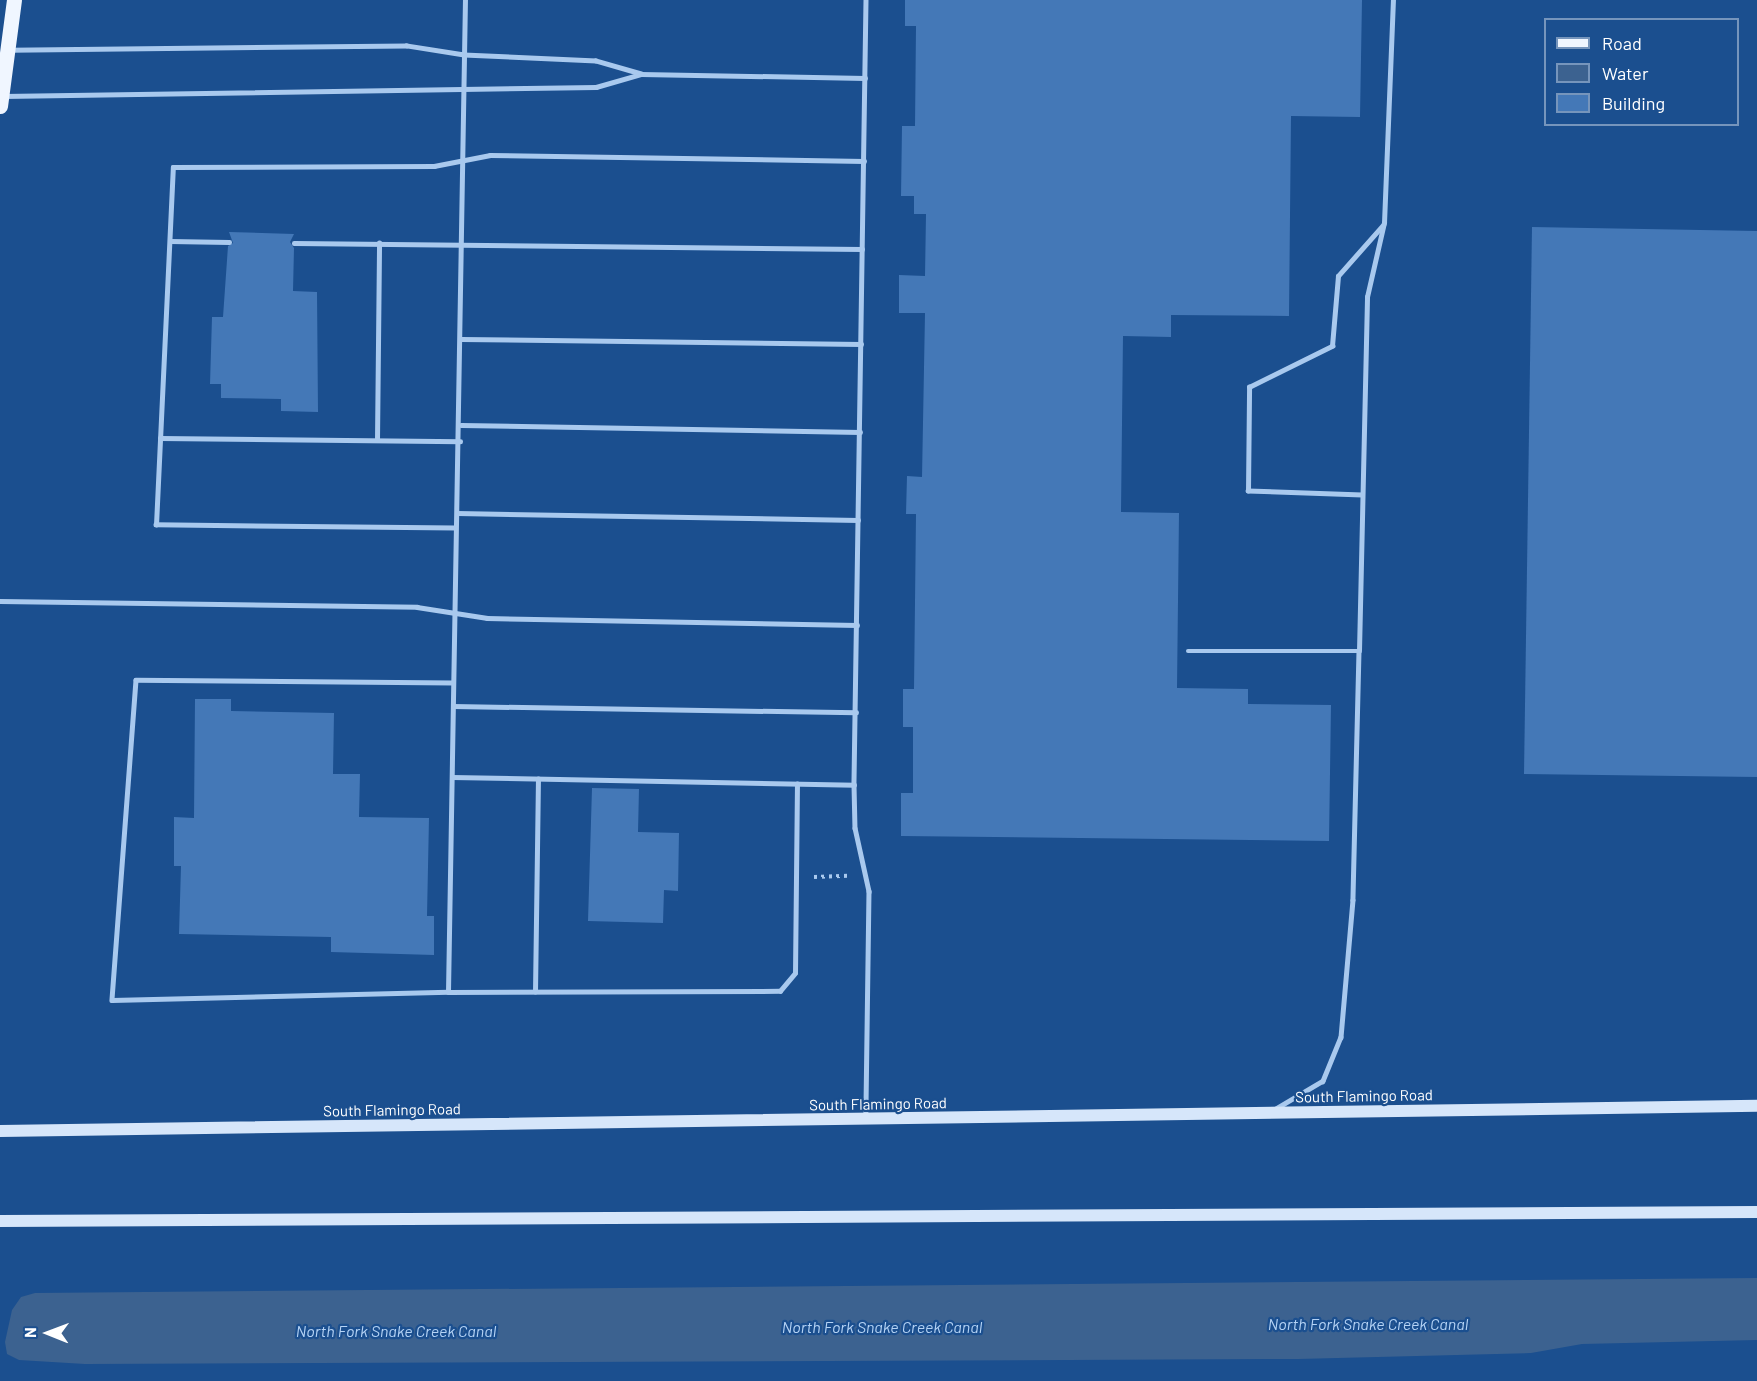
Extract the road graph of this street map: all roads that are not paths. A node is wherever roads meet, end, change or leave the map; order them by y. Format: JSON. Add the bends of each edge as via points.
{"nodes":[{"id":1,"x":14,"y":0,"type":"edge"},
{"id":2,"x":465,"y":0,"type":"edge"},
{"id":3,"x":866,"y":0,"type":"edge"},
{"id":4,"x":1393,"y":0,"type":"edge"},
{"id":5,"x":4,"y":50,"type":"edge"},
{"id":6,"x":464,"y":55,"type":"junction"},
{"id":7,"x":641,"y":74,"type":"junction"},
{"id":8,"x":865,"y":78,"type":"junction"},
{"id":9,"x":464,"y":87,"type":"junction"},
{"id":10,"x":0,"y":100,"type":"edge"},
{"id":11,"x":462,"y":161,"type":"junction"},
{"id":12,"x":864,"y":161,"type":"junction"},
{"id":13,"x":1384,"y":223,"type":"junction"},
{"id":14,"x":170,"y":241,"type":"junction"},
{"id":15,"x":228,"y":242,"type":"dead end"},
{"id":16,"x":463,"y":242,"type":"junction"},
{"id":17,"x":294,"y":243,"type":"dead end"},
{"id":18,"x":379,"y":243,"type":"junction"},
{"id":19,"x":862,"y":249,"type":"junction"},
{"id":20,"x":461,"y":339,"type":"junction"},
{"id":21,"x":861,"y":344,"type":"junction"},
{"id":22,"x":461,"y":425,"type":"junction"},
{"id":23,"x":860,"y":432,"type":"junction"},
{"id":24,"x":160,"y":438,"type":"junction"},
{"id":25,"x":376,"y":440,"type":"junction"},
{"id":26,"x":460,"y":441,"type":"junction"},
{"id":27,"x":1362,"y":495,"type":"junction"},
{"id":28,"x":457,"y":513,"type":"junction"},
{"id":29,"x":858,"y":520,"type":"junction"},
{"id":30,"x":455,"y":528,"type":"junction"},
{"id":31,"x":0,"y":601,"type":"edge"},
{"id":32,"x":454,"y":613,"type":"junction"},
{"id":33,"x":857,"y":625,"type":"junction"},
{"id":34,"x":1188,"y":651,"type":"dead end"},
{"id":35,"x":1359,"y":651,"type":"junction"},
{"id":36,"x":453,"y":683,"type":"junction"},
{"id":37,"x":453,"y":706,"type":"junction"},
{"id":38,"x":856,"y":712,"type":"junction"},
{"id":39,"x":452,"y":777,"type":"junction"},
{"id":40,"x":538,"y":779,"type":"junction"},
{"id":41,"x":797,"y":784,"type":"junction"},
{"id":42,"x":855,"y":784,"type":"junction"},
{"id":43,"x":448,"y":992,"type":"junction"},
{"id":44,"x":535,"y":992,"type":"junction"},
{"id":45,"x":1757,"y":1106,"type":"edge"},
{"id":46,"x":1272,"y":1112,"type":"junction"},
{"id":47,"x":866,"y":1119,"type":"junction"},
{"id":48,"x":0,"y":1131,"type":"edge"},
{"id":49,"x":1757,"y":1212,"type":"edge"},
{"id":50,"x":0,"y":1221,"type":"edge"}],
"edges":[{"from":1,"to":5,"type":"main road"},
{"from":2,"to":6,"type":"lane"},
{"from":3,"to":8,"type":"lane"},
{"from":4,"to":13,"type":"lane"},
{"from":5,"to":6,"type":"lane","via":[[407,46]]},
{"from":5,"to":10,"type":"main road"},
{"from":6,"to":7,"type":"lane","via":[[596,61]]},
{"from":6,"to":9,"type":"lane"},
{"from":7,"to":8,"type":"lane"},
{"from":7,"to":9,"type":"lane","via":[[596,87]]},
{"from":8,"to":12,"type":"lane"},
{"from":9,"to":10,"type":"lane"},
{"from":9,"to":11,"type":"lane"},
{"from":11,"to":12,"type":"lane","via":[[489,155]]},
{"from":11,"to":14,"type":"lane","via":[[434,166],[173,167]]},
{"from":11,"to":16,"type":"lane"},
{"from":12,"to":19,"type":"lane"},
{"from":13,"to":27,"type":"lane","via":[[1367,297]]},
{"from":13,"to":27,"type":"lane","via":[[1338,276],[1332,346],[1249,387],[1248,491]]},
{"from":14,"to":15,"type":"lane"},
{"from":14,"to":24,"type":"lane"},
{"from":16,"to":18,"type":"lane"},
{"from":16,"to":19,"type":"lane"},
{"from":16,"to":20,"type":"lane"},
{"from":17,"to":18,"type":"lane"},
{"from":18,"to":25,"type":"lane"},
{"from":19,"to":21,"type":"lane"},
{"from":20,"to":21,"type":"lane"},
{"from":20,"to":22,"type":"lane"},
{"from":21,"to":23,"type":"lane"},
{"from":22,"to":23,"type":"lane"},
{"from":22,"to":26,"type":"lane"},
{"from":23,"to":29,"type":"lane"},
{"from":24,"to":25,"type":"lane"},
{"from":24,"to":30,"type":"lane","via":[[156,525]]},
{"from":25,"to":26,"type":"lane"},
{"from":26,"to":28,"type":"lane"},
{"from":27,"to":35,"type":"lane"},
{"from":28,"to":29,"type":"lane"},
{"from":28,"to":30,"type":"lane"},
{"from":29,"to":33,"type":"lane"},
{"from":30,"to":32,"type":"lane"},
{"from":31,"to":32,"type":"lane","via":[[417,608]]},
{"from":32,"to":33,"type":"lane","via":[[487,618]]},
{"from":32,"to":36,"type":"lane"},
{"from":33,"to":38,"type":"lane"},
{"from":34,"to":35,"type":"lane"},
{"from":35,"to":46,"type":"lane","via":[[1347,987],[1336,1058],[1323,1081]]},
{"from":36,"to":37,"type":"lane"},
{"from":36,"to":43,"type":"lane","via":[[136,680],[112,1000]]},
{"from":37,"to":38,"type":"lane"},
{"from":37,"to":39,"type":"lane"},
{"from":38,"to":42,"type":"lane"},
{"from":39,"to":40,"type":"lane"},
{"from":39,"to":43,"type":"lane"},
{"from":40,"to":41,"type":"lane"},
{"from":40,"to":44,"type":"lane"},
{"from":41,"to":42,"type":"lane"},
{"from":41,"to":44,"type":"lane","via":[[795,973],[780,991]]},
{"from":42,"to":47,"type":"lane","via":[[855,828],[869,891]]},
{"from":43,"to":44,"type":"lane"},
{"from":45,"to":46,"type":"main road","name":"South Flamingo Road"},
{"from":46,"to":47,"type":"main road","name":"South Flamingo Road"},
{"from":47,"to":48,"type":"main road","name":"South Flamingo Road"},
{"from":49,"to":50,"type":"main road"}]}
